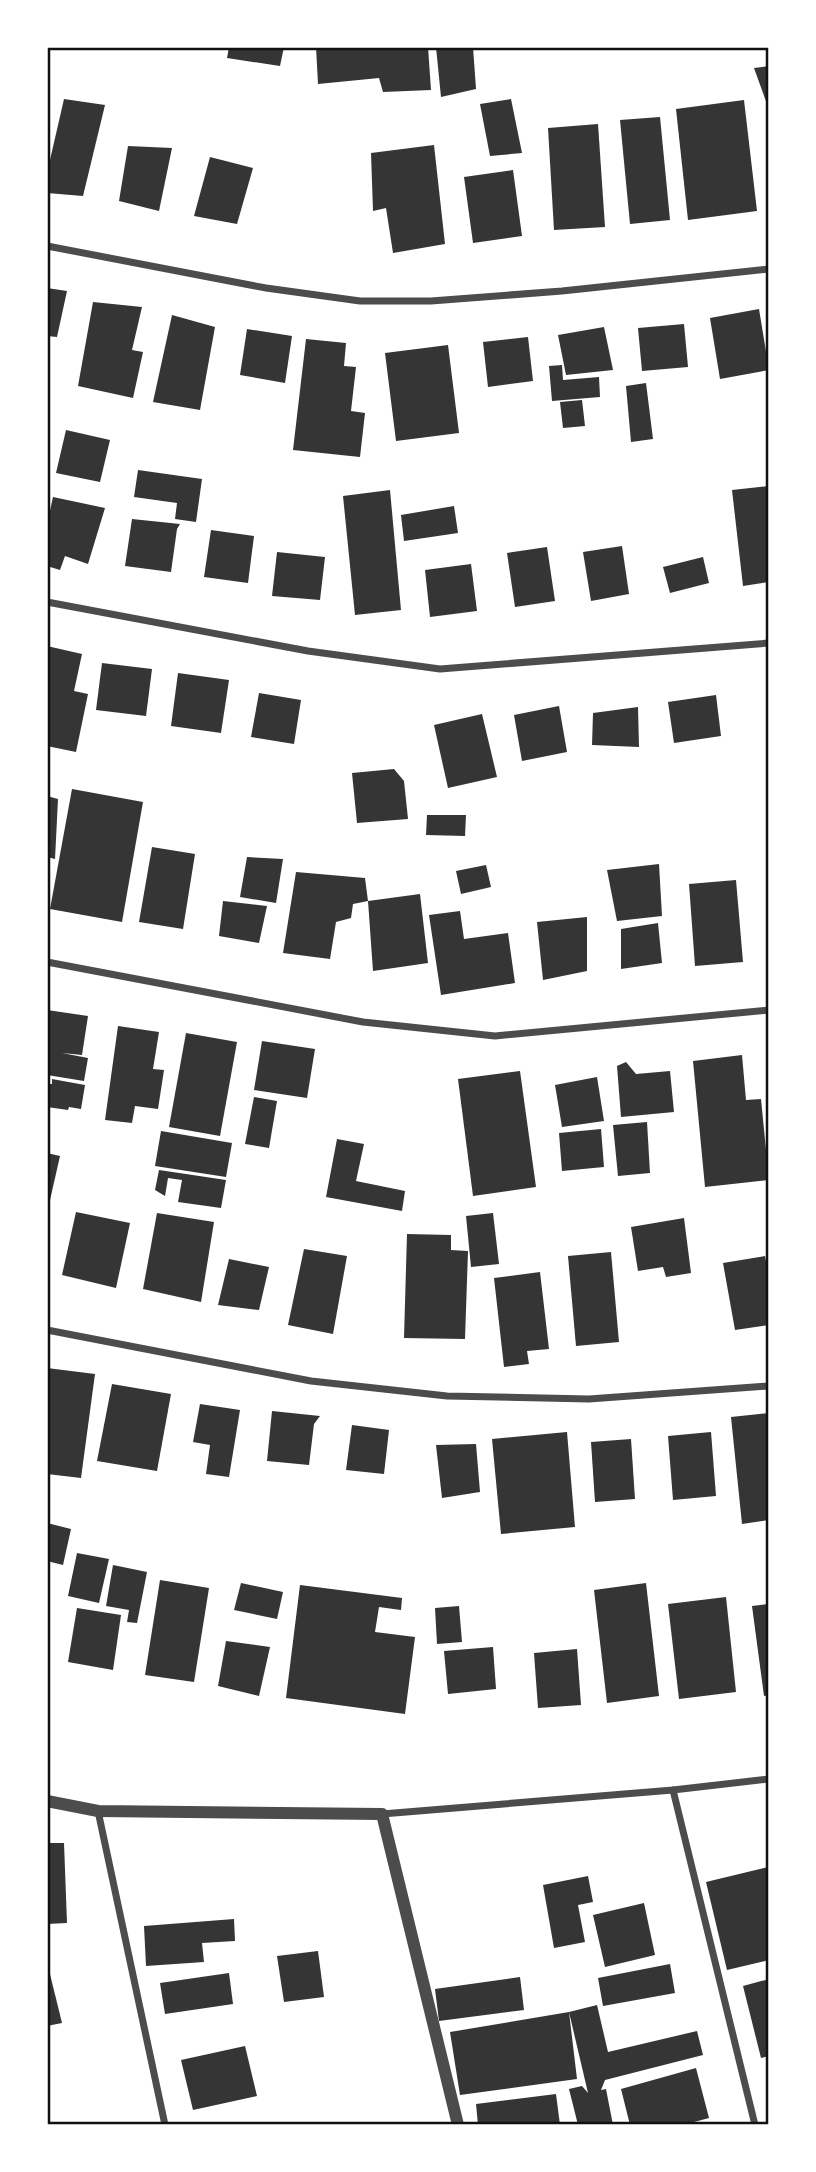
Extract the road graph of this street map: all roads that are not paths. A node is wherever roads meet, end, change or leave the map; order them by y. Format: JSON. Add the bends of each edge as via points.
{"nodes":[{"id":1,"x":47,"y":246,"type":"edge"},
{"id":2,"x":769,"y":269,"type":"edge"},
{"id":3,"x":47,"y":602,"type":"edge"},
{"id":4,"x":769,"y":643,"type":"edge"},
{"id":5,"x":47,"y":962,"type":"edge"},
{"id":6,"x":769,"y":1010,"type":"edge"},
{"id":7,"x":47,"y":1330,"type":"edge"},
{"id":8,"x":769,"y":1387,"type":"edge"},
{"id":9,"x":769,"y":1779,"type":"edge"},
{"id":10,"x":673,"y":1790,"type":"junction"},
{"id":11,"x":47,"y":1801,"type":"edge"},
{"id":12,"x":98,"y":1811,"type":"junction"},
{"id":13,"x":382,"y":1814,"type":"junction"},
{"id":14,"x":165,"y":2125,"type":"edge"},
{"id":15,"x":458,"y":2125,"type":"edge"},
{"id":16,"x":755,"y":2125,"type":"edge"}],
"edges":[{"from":1,"to":2,"type":"street","via":[[360,301],[431,301],[562,291]]},
{"from":3,"to":4,"type":"street","via":[[308,652],[440,669]]},
{"from":5,"to":6,"type":"street","via":[[363,1022],[495,1036]]},
{"from":7,"to":8,"type":"street","via":[[311,1381],[447,1396],[589,1399]]},
{"from":9,"to":10,"type":"street"},
{"from":10,"to":13,"type":"street"},
{"from":10,"to":16,"type":"street"},
{"from":11,"to":12,"type":"street"},
{"from":12,"to":13,"type":"street"},
{"from":12,"to":14,"type":"street"},
{"from":13,"to":15,"type":"street"}]}
